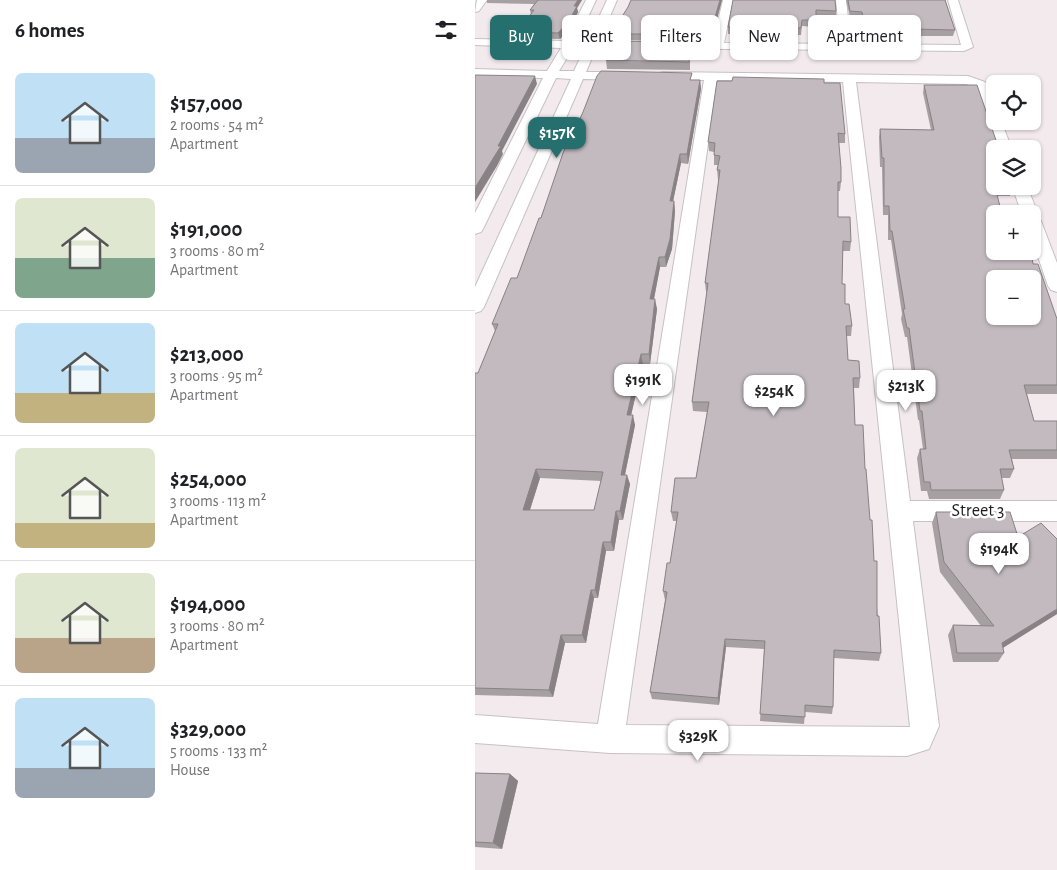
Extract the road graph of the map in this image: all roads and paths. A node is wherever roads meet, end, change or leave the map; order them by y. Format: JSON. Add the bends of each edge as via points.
{"nodes":[{"id":1,"x":482,"y":0,"type":"edge"},
{"id":2,"x":591,"y":0,"type":"edge"},
{"id":3,"x":612,"y":0,"type":"edge"},
{"id":4,"x":727,"y":0,"type":"edge"},
{"id":5,"x":841,"y":0,"type":"edge"},
{"id":6,"x":953,"y":0,"type":"edge"},
{"id":7,"x":475,"y":9,"type":"edge"},
{"id":8,"x":584,"y":15,"type":"edge"},
{"id":9,"x":605,"y":15,"type":"edge"},
{"id":10,"x":843,"y":15,"type":"edge"},
{"id":11,"x":720,"y":39,"type":"edge"},
{"id":12,"x":475,"y":42,"type":"edge"},
{"id":13,"x":562,"y":45,"type":"edge"},
{"id":14,"x":720,"y":45,"type":"edge"},
{"id":15,"x":808,"y":46,"type":"edge"},
{"id":16,"x":921,"y":48,"type":"edge"},
{"id":17,"x":562,"y":57,"type":"edge"},
{"id":18,"x":586,"y":60,"type":"edge"},
{"id":19,"x":475,"y":73,"type":"edge"},
{"id":20,"x":551,"y":75,"type":"junction"},
{"id":21,"x":579,"y":75,"type":"junction"},
{"id":22,"x":636,"y":76,"type":"edge"},
{"id":23,"x":655,"y":76,"type":"edge"},
{"id":24,"x":711,"y":77,"type":"junction"},
{"id":25,"x":849,"y":79,"type":"junction"},
{"id":26,"x":1002,"y":140,"type":"edge"},
{"id":27,"x":475,"y":229,"type":"edge"},
{"id":28,"x":1041,"y":243,"type":"edge"},
{"id":29,"x":1057,"y":286,"type":"edge"},
{"id":30,"x":475,"y":307,"type":"edge"},
{"id":31,"x":900,"y":511,"type":"junction"},
{"id":32,"x":1057,"y":511,"type":"edge"},
{"id":33,"x":475,"y":729,"type":"edge"},
{"id":34,"x":610,"y":740,"type":"junction"}],
"edges":[{"from":1,"to":7,"type":"street"},
{"from":2,"to":8,"type":"street"},
{"from":3,"to":9,"type":"street"},
{"from":4,"to":11,"type":"street"},
{"from":5,"to":10,"type":"street"},
{"from":6,"to":16,"type":"street","via":[[967,47]]},
{"from":12,"to":13,"type":"street"},
{"from":14,"to":15,"type":"street"},
{"from":17,"to":20,"type":"street"},
{"from":18,"to":21,"type":"street"},
{"from":19,"to":20,"type":"street"},
{"from":20,"to":21,"type":"street"},
{"from":20,"to":27,"type":"street"},
{"from":21,"to":22,"type":"street"},
{"from":21,"to":30,"type":"street"},
{"from":23,"to":24,"type":"street"},
{"from":24,"to":25,"type":"street"},
{"from":24,"to":34,"type":"street"},
{"from":25,"to":26,"type":"street","via":[[975,82],[981,86]]},
{"from":25,"to":31,"type":"street"},
{"from":28,"to":29,"type":"street"},
{"from":31,"to":32,"type":"street","name":"Street 3"},
{"from":31,"to":34,"type":"street","via":[[925,726],[919,739],[907,742]]},
{"from":33,"to":34,"type":"street"}]}
